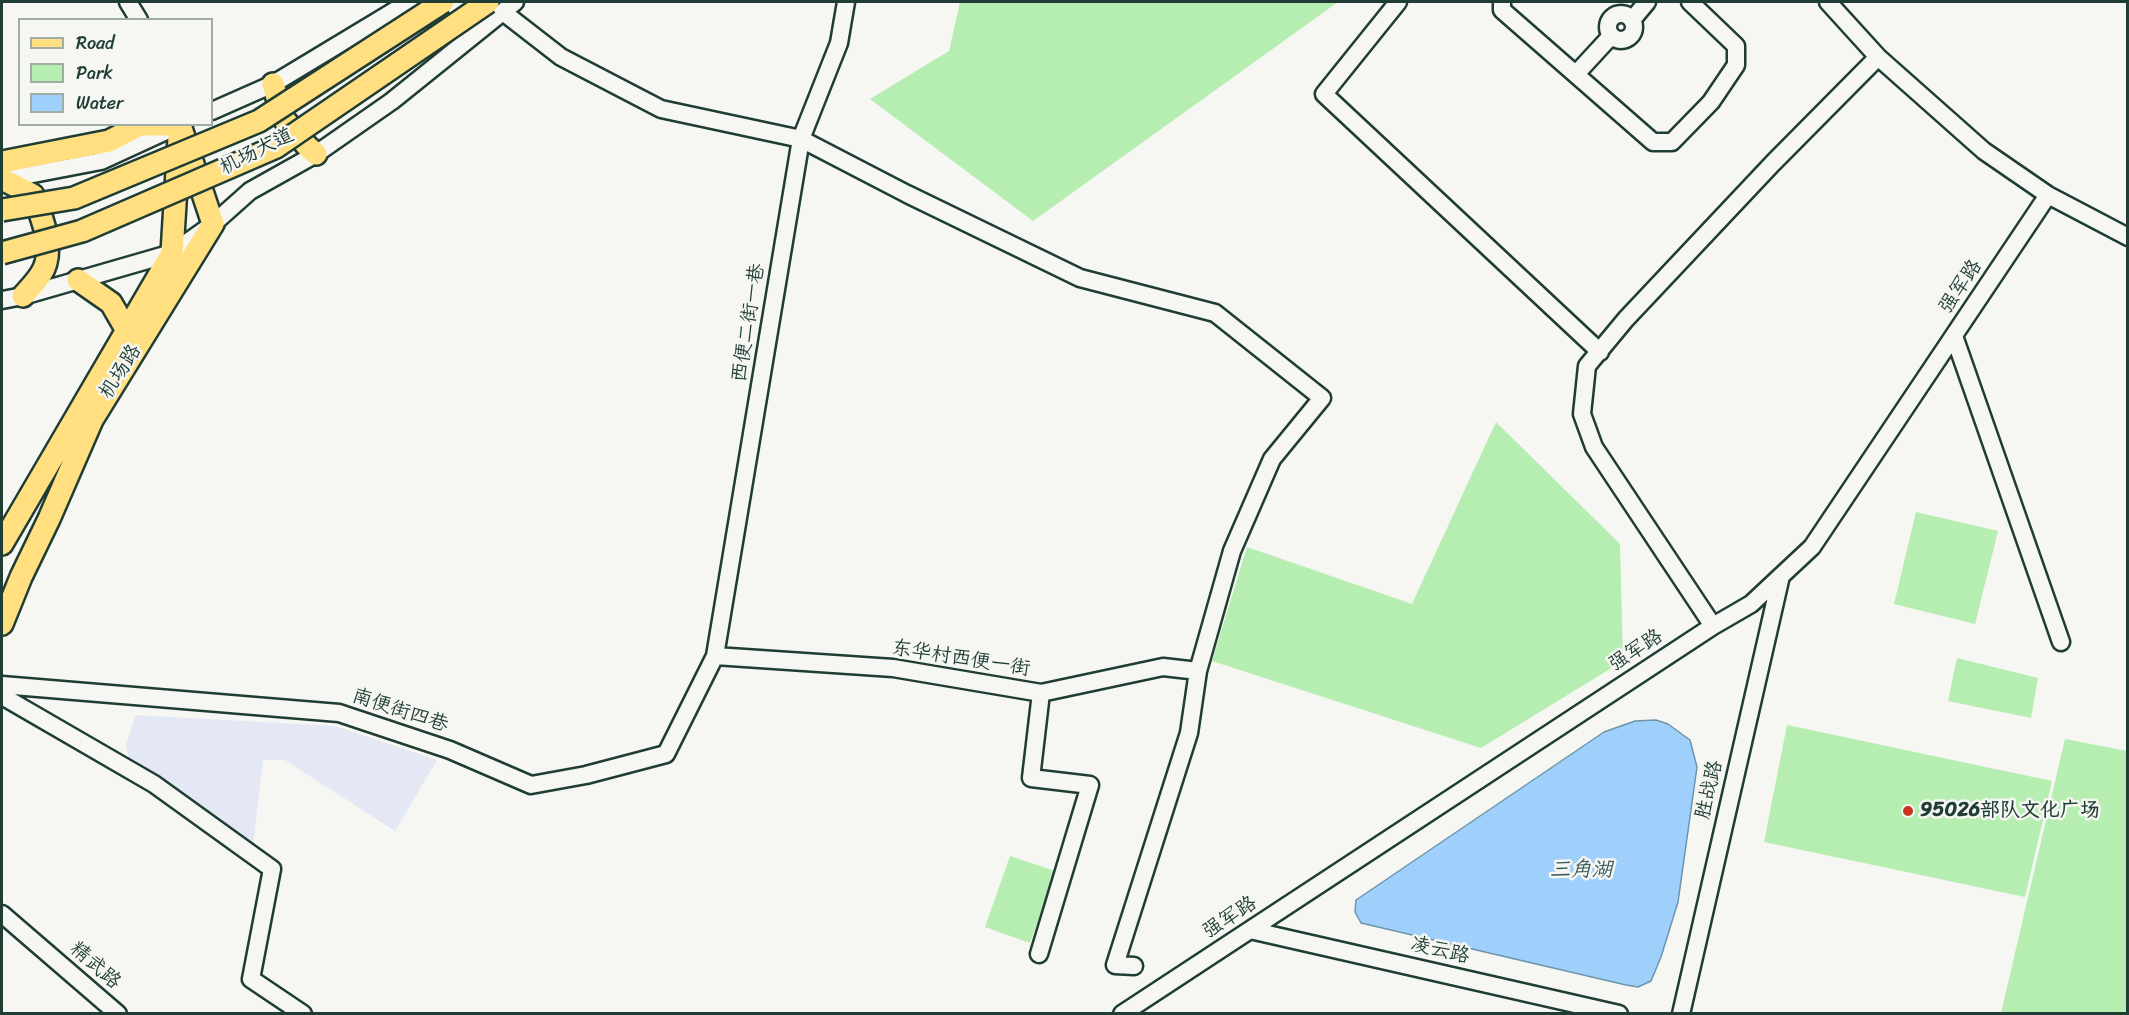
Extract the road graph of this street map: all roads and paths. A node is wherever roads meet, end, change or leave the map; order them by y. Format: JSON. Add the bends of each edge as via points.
{"nodes":[{"id":1,"x":128,"y":2,"type":"edge"},
{"id":2,"x":409,"y":2,"type":"edge"},
{"id":3,"x":443,"y":2,"type":"edge"},
{"id":4,"x":846,"y":2,"type":"edge"},
{"id":5,"x":1398,"y":2,"type":"edge"},
{"id":6,"x":1502,"y":2,"type":"edge"},
{"id":7,"x":1647,"y":2,"type":"edge"},
{"id":8,"x":1689,"y":2,"type":"edge"},
{"id":9,"x":1828,"y":2,"type":"edge"},
{"id":10,"x":502,"y":5,"type":"edge"},
{"id":11,"x":138,"y":18,"type":"edge"},
{"id":12,"x":1878,"y":57,"type":"junction"},
{"id":13,"x":1576,"y":75,"type":"junction"},
{"id":14,"x":273,"y":84,"type":"junction"},
{"id":15,"x":213,"y":111,"type":"edge"},
{"id":16,"x":138,"y":126,"type":"edge"},
{"id":17,"x":180,"y":126,"type":"edge"},
{"id":18,"x":180,"y":126,"type":"edge"},
{"id":19,"x":801,"y":139,"type":"junction"},
{"id":20,"x":316,"y":154,"type":"junction"},
{"id":21,"x":2,"y":174,"type":"edge"},
{"id":22,"x":2048,"y":195,"type":"junction"},
{"id":23,"x":2,"y":210,"type":"edge"},
{"id":24,"x":213,"y":224,"type":"junction"},
{"id":25,"x":2127,"y":237,"type":"edge"},
{"id":26,"x":2,"y":253,"type":"edge"},
{"id":27,"x":172,"y":253,"type":"junction"},
{"id":28,"x":78,"y":280,"type":"junction"},
{"id":29,"x":23,"y":296,"type":"junction"},
{"id":30,"x":2,"y":300,"type":"edge"},
{"id":31,"x":126,"y":329,"type":"junction"},
{"id":32,"x":1954,"y":336,"type":"junction"},
{"id":33,"x":1600,"y":352,"type":"junction"},
{"id":34,"x":2,"y":544,"type":"edge"},
{"id":35,"x":1781,"y":576,"type":"junction"},
{"id":36,"x":2,"y":624,"type":"edge"},
{"id":37,"x":1713,"y":626,"type":"junction"},
{"id":38,"x":2061,"y":642,"type":"dead end"},
{"id":39,"x":715,"y":656,"type":"junction"},
{"id":40,"x":1198,"y":670,"type":"junction"},
{"id":41,"x":2,"y":685,"type":"edge"},
{"id":42,"x":1041,"y":693,"type":"junction"},
{"id":43,"x":2,"y":696,"type":"edge"},
{"id":44,"x":2,"y":914,"type":"edge"},
{"id":45,"x":1250,"y":930,"type":"junction"},
{"id":46,"x":1039,"y":954,"type":"dead end"},
{"id":47,"x":1134,"y":966,"type":"dead end"},
{"id":48,"x":118,"y":1014,"type":"edge"},
{"id":49,"x":303,"y":1014,"type":"edge"},
{"id":50,"x":1122,"y":1014,"type":"edge"},
{"id":51,"x":1619,"y":1014,"type":"edge"},
{"id":52,"x":1681,"y":1014,"type":"edge"}],
"edges":[{"from":1,"to":11,"type":"street"},
{"from":2,"to":14,"type":"street"},
{"from":3,"to":23,"type":"main road","name":"机场大道","bridge":true,"via":[[259,121],[74,198]]},
{"from":4,"to":19,"type":"street","name":"西便二街一巷","via":[[839,43]]},
{"from":5,"to":33,"type":"street","via":[[1324,94]]},
{"from":6,"to":13,"type":"street","via":[[1502,10]]},
{"from":7,"to":13,"type":"street","via":[[1632,20],[1626,15],[1613,17],[1608,24],[1611,36]]},
{"from":8,"to":13,"type":"street","via":[[1736,46],[1736,64],[1711,102],[1672,142],[1653,142]]},
{"from":9,"to":12,"type":"street"},
{"from":10,"to":19,"type":"street","via":[[561,57],[661,109]]},
{"from":10,"to":20,"type":"street","via":[[392,100]]},
{"from":10,"to":26,"type":"main road","name":"机场大道","bridge":true,"via":[[276,147],[82,231]]},
{"from":12,"to":22,"type":"street","via":[[1984,151]]},
{"from":12,"to":33,"type":"street","via":[[1773,163]]},
{"from":14,"to":15,"type":"street"},
{"from":14,"to":20,"type":"main road","via":[[283,118]]},
{"from":16,"to":21,"type":"main road","via":[[109,141]]},
{"from":17,"to":24,"type":"main road"},
{"from":18,"to":27,"type":"main road"},
{"from":19,"to":39,"type":"street","name":"西便二街一巷"},
{"from":19,"to":40,"type":"street","via":[[1080,278],[1215,313],[1322,398],[1272,459],[1232,551]]},
{"from":20,"to":24,"type":"street","via":[[250,191]]},
{"from":21,"to":29,"type":"main road","via":[[33,195],[43,221],[47,252],[43,272]]},
{"from":22,"to":25,"type":"street"},
{"from":22,"to":32,"type":"street","name":"强军路"},
{"from":24,"to":27,"type":"street"},
{"from":24,"to":36,"type":"main road","name":"机场路","via":[[92,420]]},
{"from":27,"to":28,"type":"street"},
{"from":27,"to":31,"type":"main road","name":"机场路"},
{"from":28,"to":29,"type":"street"},
{"from":28,"to":31,"type":"main road","via":[[111,303]]},
{"from":29,"to":30,"type":"street"},
{"from":31,"to":34,"type":"main road","name":"机场路"},
{"from":32,"to":35,"type":"street","name":"强军路","via":[[1812,547]]},
{"from":32,"to":38,"type":"street"},
{"from":33,"to":37,"type":"street","via":[[1587,366],[1582,414],[1594,447]]},
{"from":35,"to":37,"type":"street","name":"强军路","via":[[1751,604]]},
{"from":35,"to":52,"type":"street","name":"胜战路"},
{"from":37,"to":45,"type":"street","name":"强军路"},
{"from":39,"to":41,"type":"street","name":"南便街四巷","via":[[666,754],[531,785],[450,750],[339,713]]},
{"from":39,"to":42,"type":"street","name":"东华村西便一街","via":[[893,668]]},
{"from":40,"to":42,"type":"street","name":"东华村西便一街","via":[[1162,667]]},
{"from":40,"to":47,"type":"street","via":[[1189,733],[1114,965]]},
{"from":42,"to":46,"type":"street","via":[[1031,778],[1090,785]]},
{"from":43,"to":49,"type":"street","via":[[154,784],[272,868],[251,979]]},
{"from":44,"to":48,"type":"street","name":"精武路"},
{"from":45,"to":50,"type":"street","name":"强军路"},
{"from":45,"to":51,"type":"street","name":"凌云路"}]}
